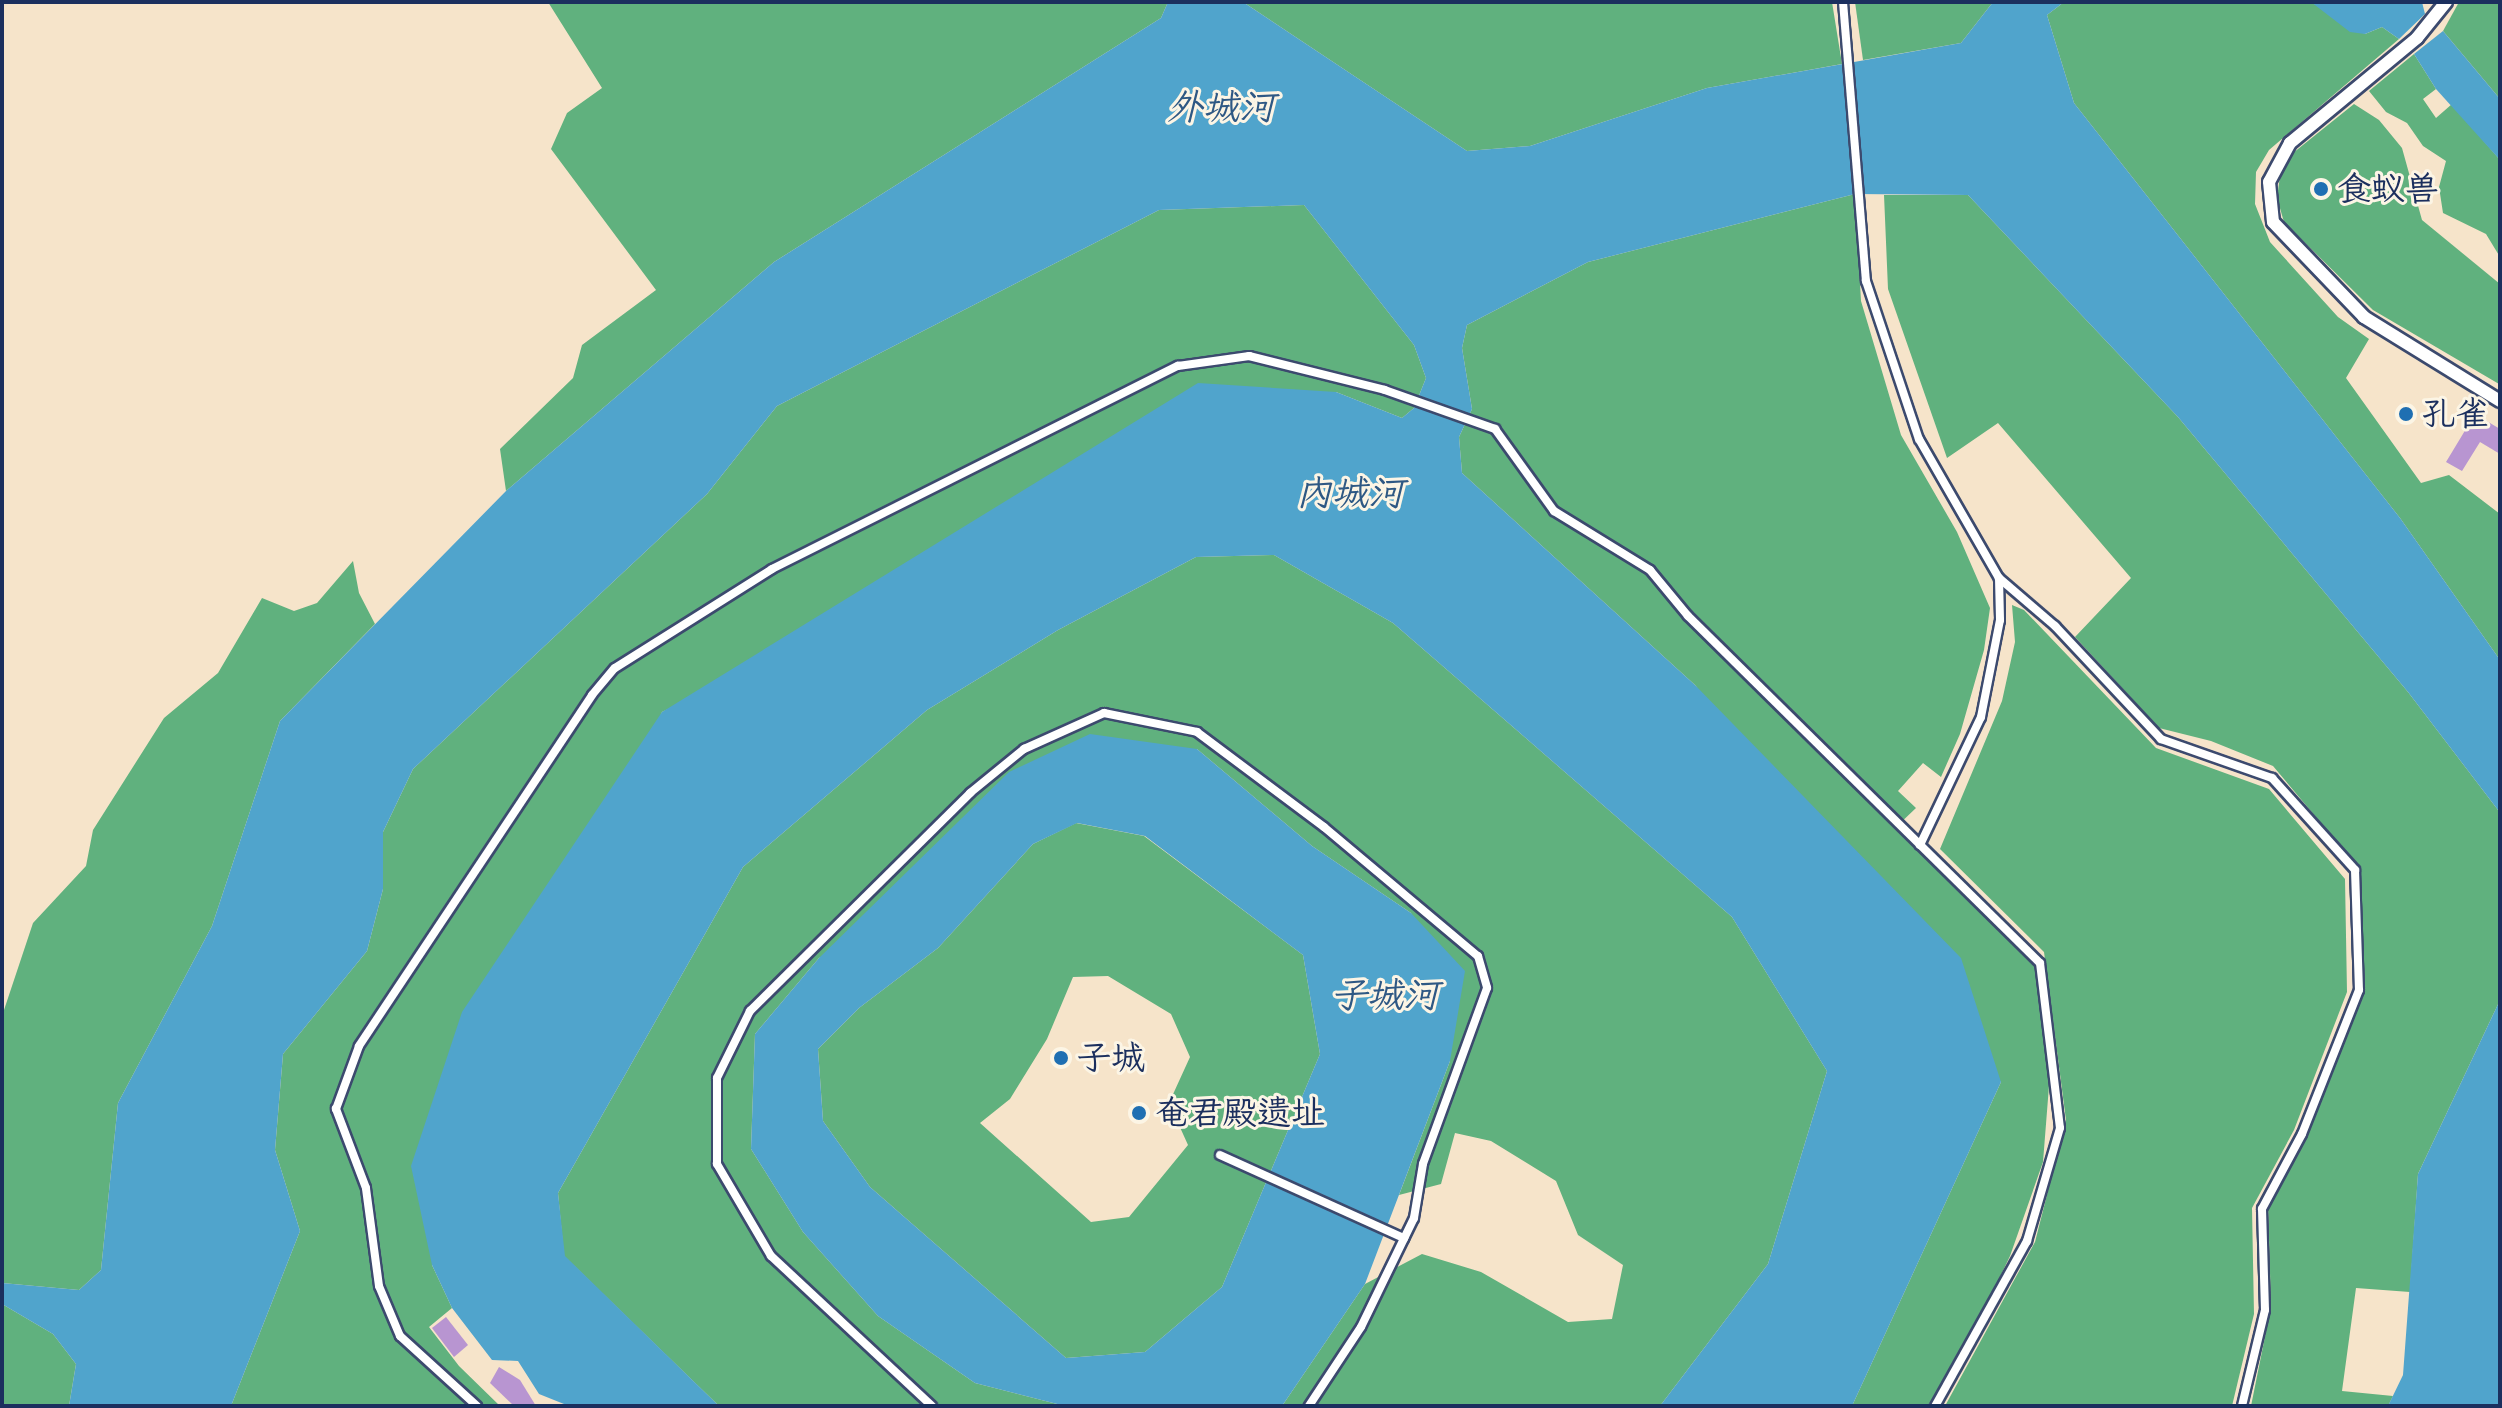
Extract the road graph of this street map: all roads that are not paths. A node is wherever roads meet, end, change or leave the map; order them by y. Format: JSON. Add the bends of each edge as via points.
{"nodes":[{"id":1,"x":1843,"y":2,"type":"edge"},
{"id":2,"x":2446,"y":2,"type":"edge"},
{"id":3,"x":2500,"y":401,"type":"edge"},
{"id":4,"x":1999,"y":578,"type":"junction"},
{"id":5,"x":1920,"y":845,"type":"junction"},
{"id":6,"x":1220,"y":1155,"type":"dead end"},
{"id":7,"x":1404,"y":1238,"type":"junction"},
{"id":8,"x":477,"y":1406,"type":"edge"},
{"id":9,"x":932,"y":1406,"type":"edge"},
{"id":10,"x":1309,"y":1406,"type":"edge"},
{"id":11,"x":1935,"y":1406,"type":"edge"},
{"id":12,"x":2242,"y":1406,"type":"edge"}],
"edges":[{"from":1,"to":4,"type":"lane","via":[[1866,281],[1919,439]]},
{"from":2,"to":3,"type":"street","via":[[2417,38],[2290,143],[2269,182],[2273,222],[2364,317]]},
{"from":4,"to":5,"type":"lane","via":[[2000,620],[1981,717]]},
{"from":4,"to":12,"type":"lane","via":[[2055,626],[2161,739],[2272,778],[2355,870],[2359,990],[2302,1134],[2262,1209],[2265,1310]]},
{"from":5,"to":8,"type":"lane","via":[[1688,616],[1650,570],[1554,511],[1495,429],[1385,390],[1249,356],[1178,366],[772,569],[615,668],[592,695],[359,1046],[336,1109],[366,1188],[379,1286],[400,1336]]},
{"from":5,"to":11,"type":"lane","via":[[2040,963],[2060,1128],[2027,1241]]},
{"from":6,"to":7,"type":"lane"},
{"from":7,"to":9,"type":"lane","via":[[1414,1218],[1423,1164],[1487,988],[1478,956],[1324,827],[1197,732],[1104,713],[1024,749],[970,793],[750,1011],[717,1078],[717,1164],[771,1256]]},
{"from":7,"to":10,"type":"lane","via":[[1361,1327]]}]}
